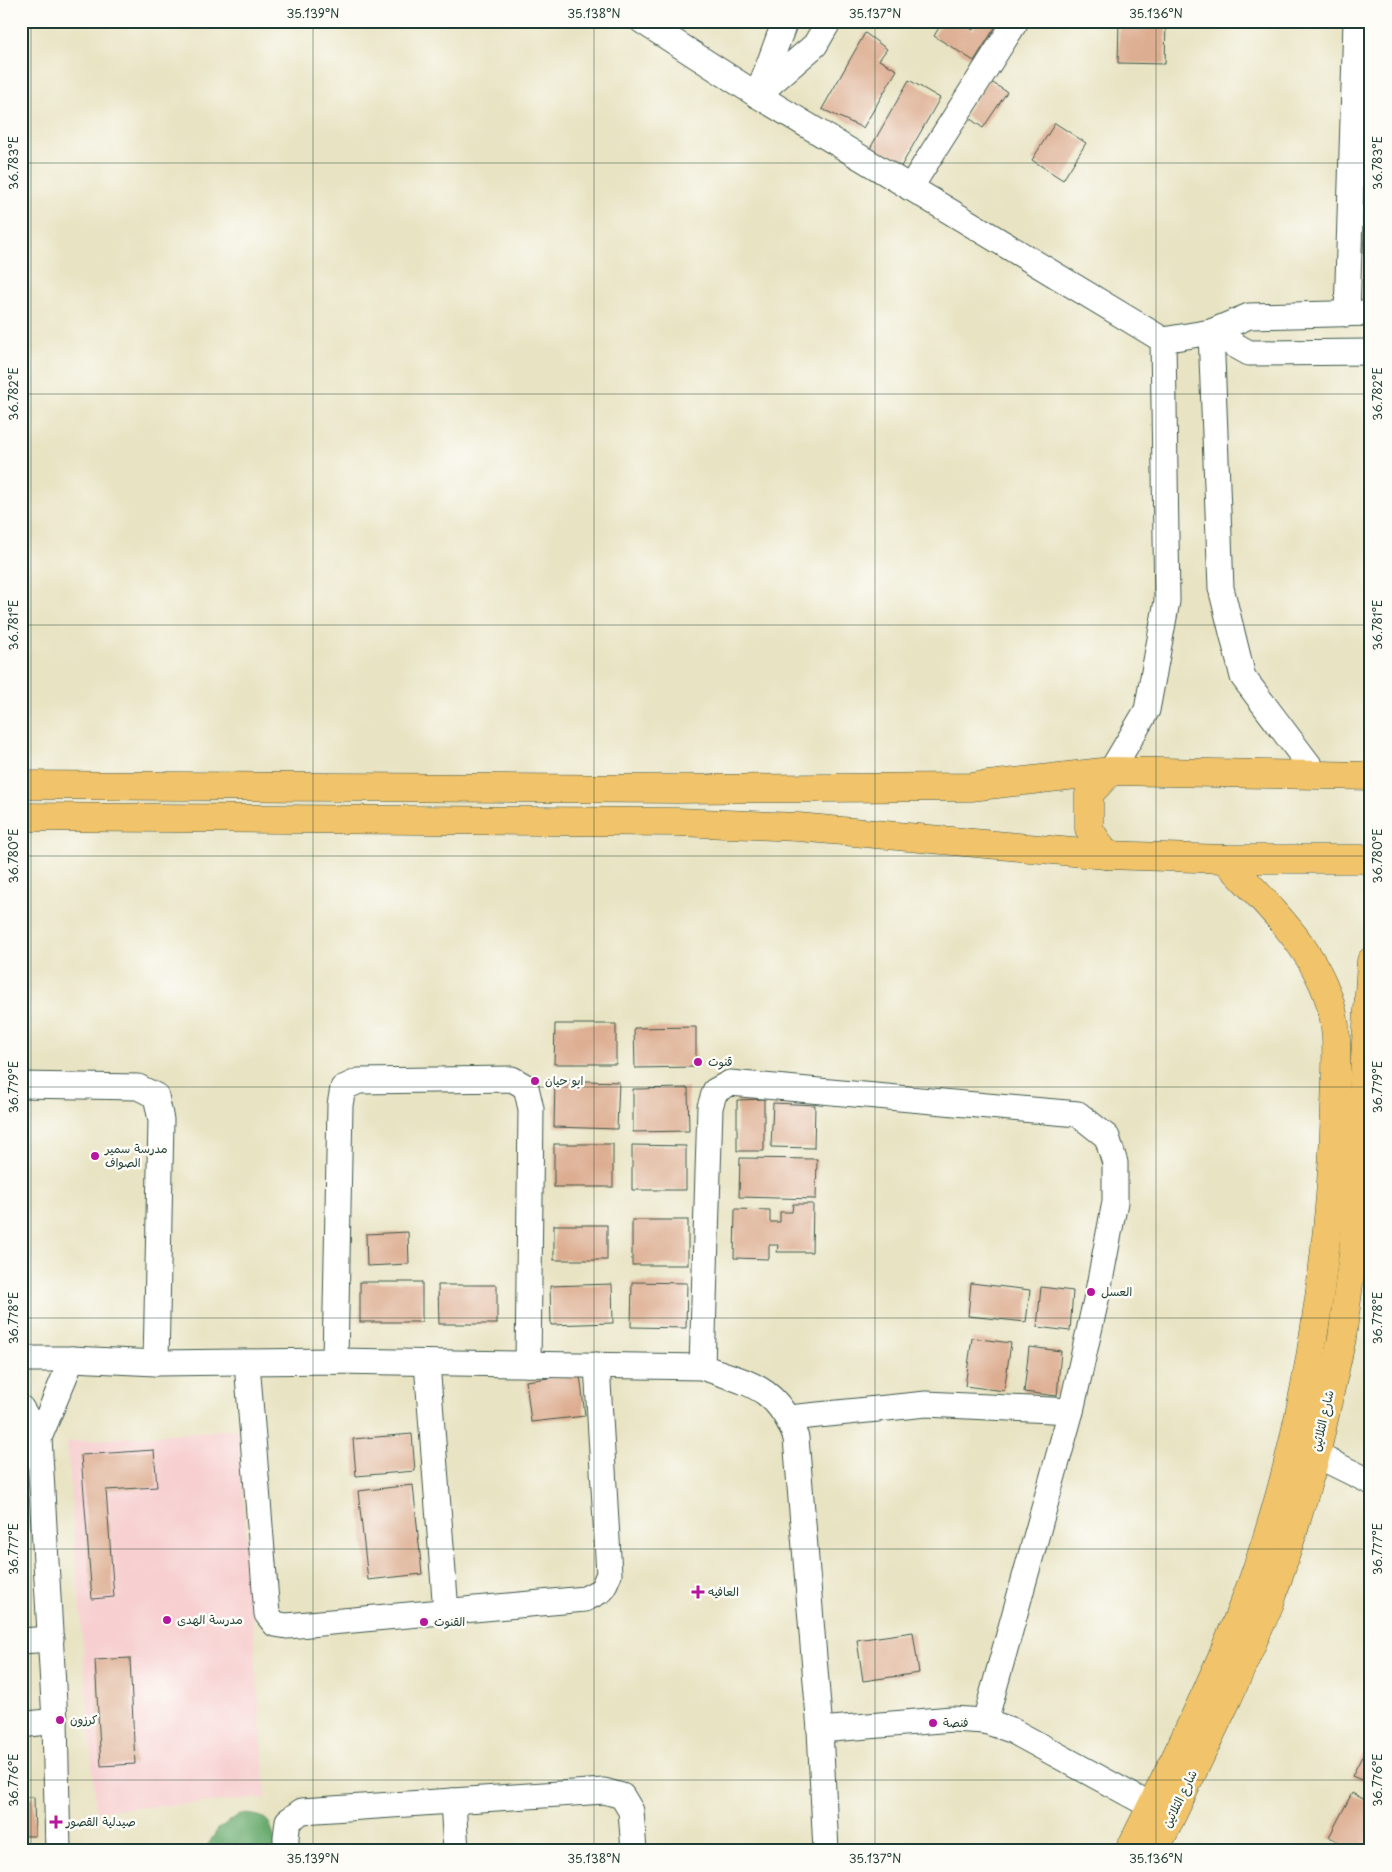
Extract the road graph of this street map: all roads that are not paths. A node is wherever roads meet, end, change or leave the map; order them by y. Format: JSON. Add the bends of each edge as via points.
{"nodes":[{"id":1,"x":642,"y":21,"type":"edge"},
{"id":2,"x":785,"y":21,"type":"edge"},
{"id":3,"x":829,"y":21,"type":"edge"},
{"id":4,"x":1016,"y":21,"type":"edge"},
{"id":5,"x":1356,"y":21,"type":"edge"},
{"id":6,"x":757,"y":95,"type":"junction"},
{"id":7,"x":910,"y":188,"type":"junction"},
{"id":8,"x":1359,"y":313,"type":"edge"},
{"id":9,"x":1211,"y":332,"type":"junction"},
{"id":10,"x":1163,"y":340,"type":"junction"},
{"id":11,"x":1371,"y":352,"type":"edge"},
{"id":12,"x":1111,"y":771,"type":"junction"},
{"id":13,"x":1316,"y":774,"type":"junction"},
{"id":14,"x":1371,"y":776,"type":"edge"},
{"id":15,"x":21,"y":786,"type":"edge"},
{"id":16,"x":21,"y":817,"type":"edge"},
{"id":17,"x":1106,"y":855,"type":"junction"},
{"id":18,"x":1224,"y":858,"type":"junction"},
{"id":19,"x":1371,"y":858,"type":"edge"},
{"id":20,"x":1371,"y":961,"type":"edge"},
{"id":21,"x":21,"y":1085,"type":"edge"},
{"id":22,"x":1362,"y":1258,"type":"edge"},
{"id":23,"x":1314,"y":1334,"type":"junction"},
{"id":24,"x":1342,"y":1338,"type":"junction"},
{"id":25,"x":21,"y":1359,"type":"edge"},
{"id":26,"x":72,"y":1359,"type":"junction"},
{"id":27,"x":335,"y":1361,"type":"junction"},
{"id":28,"x":156,"y":1363,"type":"junction"},
{"id":29,"x":247,"y":1363,"type":"junction"},
{"id":30,"x":427,"y":1363,"type":"junction"},
{"id":31,"x":528,"y":1364,"type":"junction"},
{"id":32,"x":597,"y":1365,"type":"junction"},
{"id":33,"x":702,"y":1367,"type":"junction"},
{"id":34,"x":21,"y":1408,"type":"edge"},
{"id":35,"x":1071,"y":1411,"type":"junction"},
{"id":36,"x":789,"y":1418,"type":"junction"},
{"id":37,"x":39,"y":1438,"type":"junction"},
{"id":38,"x":1316,"y":1455,"type":"junction"},
{"id":39,"x":1371,"y":1482,"type":"edge"},
{"id":40,"x":446,"y":1612,"type":"junction"},
{"id":41,"x":50,"y":1639,"type":"junction"},
{"id":42,"x":21,"y":1641,"type":"edge"},
{"id":43,"x":1218,"y":1694,"type":"junction"},
{"id":44,"x":985,"y":1720,"type":"junction"},
{"id":45,"x":55,"y":1721,"type":"junction"},
{"id":46,"x":21,"y":1725,"type":"edge"},
{"id":47,"x":820,"y":1730,"type":"junction"},
{"id":48,"x":453,"y":1801,"type":"junction"},
{"id":49,"x":1151,"y":1806,"type":"junction"},
{"id":50,"x":58,"y":1851,"type":"edge"},
{"id":51,"x":286,"y":1851,"type":"edge"},
{"id":52,"x":456,"y":1851,"type":"edge"},
{"id":53,"x":634,"y":1851,"type":"edge"},
{"id":54,"x":826,"y":1851,"type":"edge"},
{"id":55,"x":1129,"y":1851,"type":"edge"},
{"id":56,"x":1155,"y":1851,"type":"edge"}],
"edges":[{"from":1,"to":6,"type":"street"},
{"from":2,"to":6,"type":"street"},
{"from":3,"to":6,"type":"street","via":[[815,45]]},
{"from":4,"to":7,"type":"street"},
{"from":5,"to":8,"type":"street"},
{"from":6,"to":7,"type":"street"},
{"from":7,"to":10,"type":"street"},
{"from":8,"to":9,"type":"street","via":[[1249,316]]},
{"from":9,"to":10,"type":"street"},
{"from":9,"to":11,"type":"street","via":[[1249,354]]},
{"from":9,"to":13,"type":"street","via":[[1221,588],[1243,677]]},
{"from":10,"to":12,"type":"street","via":[[1167,601],[1148,710]]},
{"from":12,"to":13,"type":"main road"},
{"from":12,"to":15,"type":"main road","via":[[971,787]]},
{"from":12,"to":17,"type":"main road","via":[[1089,794],[1089,829]]},
{"from":13,"to":14,"type":"main road"},
{"from":16,"to":17,"type":"main road","via":[[677,822],[798,827]]},
{"from":17,"to":18,"type":"main road"},
{"from":18,"to":19,"type":"main road"},
{"from":18,"to":23,"type":"main road","via":[[1308,956],[1322,982],[1337,1035],[1326,1252]]},
{"from":20,"to":22,"type":"main road","name":"شارع الثلاثين"},
{"from":21,"to":28,"type":"street","via":[[138,1087],[156,1096],[160,1120]]},
{"from":22,"to":24,"type":"main road","name":"شارع الثلاثين"},
{"from":23,"to":24,"type":"main road"},
{"from":23,"to":43,"type":"main road","via":[[1293,1446]]},
{"from":24,"to":38,"type":"main road","name":"شارع الثلاثين"},
{"from":25,"to":26,"type":"street"},
{"from":26,"to":28,"type":"street"},
{"from":26,"to":37,"type":"street"},
{"from":27,"to":29,"type":"street"},
{"from":27,"to":30,"type":"street"},
{"from":27,"to":31,"type":"street","via":[[340,1105],[343,1088],[359,1081],[512,1079],[526,1087],[531,1109]]},
{"from":28,"to":29,"type":"street"},
{"from":29,"to":40,"type":"street","via":[[267,1614],[275,1624],[287,1626]]},
{"from":30,"to":31,"type":"street"},
{"from":30,"to":40,"type":"street"},
{"from":31,"to":32,"type":"street"},
{"from":32,"to":33,"type":"street"},
{"from":32,"to":40,"type":"street","via":[[609,1574],[602,1590],[585,1600]]},
{"from":33,"to":35,"type":"street","via":[[710,1107],[716,1091],[730,1083],[1078,1114],[1107,1137],[1115,1163],[1115,1202]]},
{"from":33,"to":36,"type":"street","via":[[753,1384],[775,1400]]},
{"from":34,"to":37,"type":"street"},
{"from":35,"to":36,"type":"street","via":[[926,1404]]},
{"from":35,"to":44,"type":"street"},
{"from":36,"to":47,"type":"street","via":[[796,1438]]},
{"from":37,"to":41,"type":"street"},
{"from":38,"to":39,"type":"street"},
{"from":38,"to":43,"type":"main road","name":"شارع الثلاثين","via":[[1270,1603]]},
{"from":41,"to":42,"type":"street"},
{"from":41,"to":45,"type":"street"},
{"from":43,"to":49,"type":"main road"},
{"from":43,"to":56,"type":"main road","name":"شارع الثلاثين"},
{"from":44,"to":47,"type":"street","via":[[952,1719]]},
{"from":44,"to":49,"type":"street","via":[[1011,1730]]},
{"from":45,"to":46,"type":"street"},
{"from":45,"to":50,"type":"street"},
{"from":47,"to":54,"type":"street"},
{"from":48,"to":51,"type":"street","via":[[302,1811],[288,1821]]},
{"from":48,"to":52,"type":"street"},
{"from":48,"to":53,"type":"street","via":[[604,1792],[622,1796],[630,1811]]},
{"from":49,"to":55,"type":"main road"}]}
